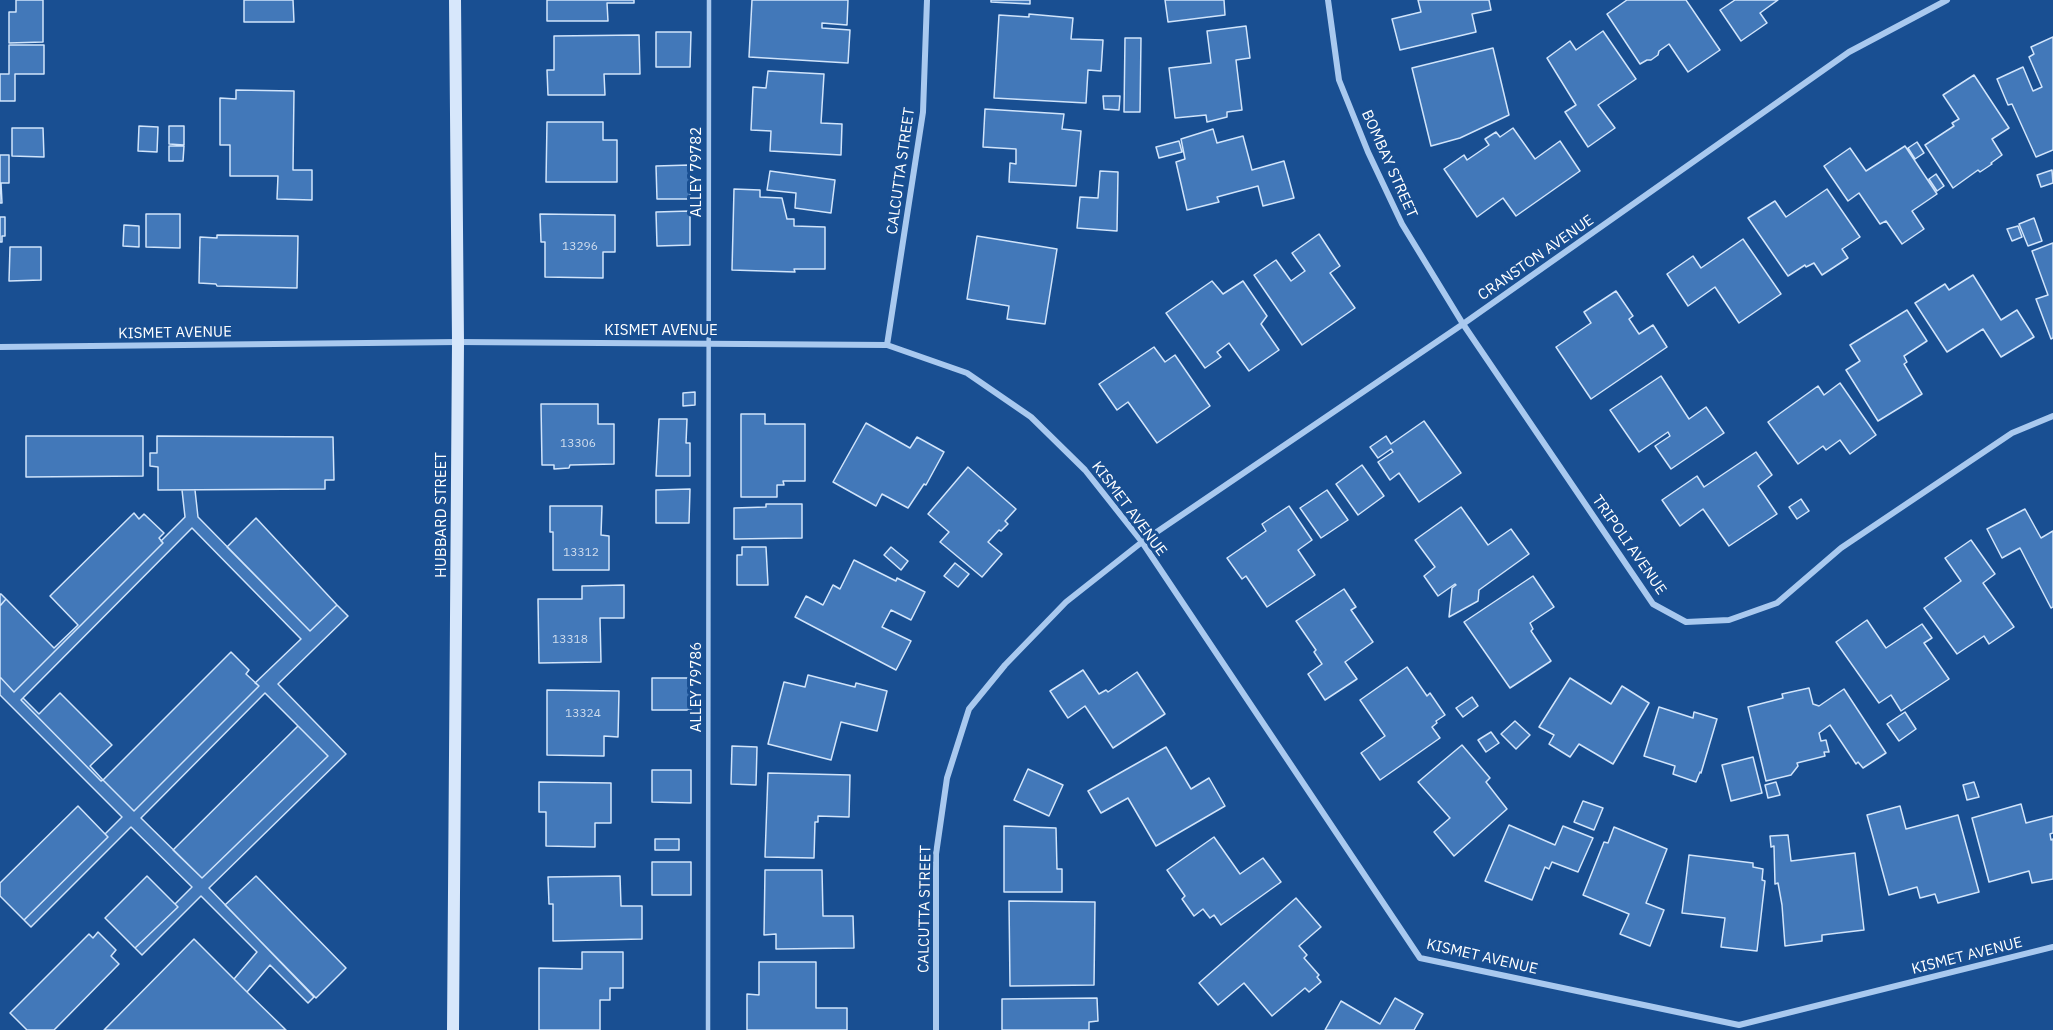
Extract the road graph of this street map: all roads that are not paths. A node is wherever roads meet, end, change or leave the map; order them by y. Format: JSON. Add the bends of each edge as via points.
{"nodes":[{"id":1,"x":455,"y":0,"type":"edge"},
{"id":2,"x":709,"y":0,"type":"edge"},
{"id":3,"x":927,"y":0,"type":"edge"},
{"id":4,"x":1328,"y":0,"type":"edge"},
{"id":5,"x":1947,"y":0,"type":"edge"},
{"id":6,"x":1463,"y":324,"type":"junction"},
{"id":7,"x":458,"y":342,"type":"junction"},
{"id":8,"x":709,"y":344,"type":"junction"},
{"id":9,"x":887,"y":345,"type":"junction"},
{"id":10,"x":0,"y":347,"type":"edge"},
{"id":11,"x":2053,"y":416,"type":"edge"},
{"id":12,"x":1142,"y":542,"type":"junction"},
{"id":13,"x":2053,"y":947,"type":"edge"},
{"id":14,"x":453,"y":1030,"type":"edge"},
{"id":15,"x":708,"y":1030,"type":"edge"},
{"id":16,"x":936,"y":1030,"type":"edge"}],
"edges":[{"from":1,"to":7,"type":"main road","name":"HUBBARD STREET"},
{"from":2,"to":8,"type":"lane","name":"ALLEY 79782"},
{"from":3,"to":9,"type":"street","name":"CALCUTTA STREET","via":[[923,112]]},
{"from":4,"to":6,"type":"street","name":"BOMBAY STREET","via":[[1340,80],[1368,152],[1402,224]]},
{"from":5,"to":6,"type":"street","name":"CRANSTON AVENUE","via":[[1848,52]]},
{"from":6,"to":11,"type":"street","name":"TRIPOLI AVENUE","via":[[1653,604],[1686,622],[1729,621],[1777,603],[1841,548],[2012,433]]},
{"from":6,"to":12,"type":"street","name":"CRANSTON AVENUE"},
{"from":7,"to":8,"type":"street","name":"KISMET AVENUE"},
{"from":7,"to":10,"type":"street","name":"KISMET AVENUE"},
{"from":7,"to":14,"type":"main road","name":"HUBBARD STREET"},
{"from":8,"to":9,"type":"street","name":"KISMET AVENUE"},
{"from":8,"to":15,"type":"lane","name":"ALLEY 79786"},
{"from":9,"to":12,"type":"street","name":"KISMET AVENUE","via":[[967,373],[1031,417],[1085,470]]},
{"from":12,"to":13,"type":"street","name":"KISMET AVENUE","via":[[1420,958],[1739,1025]]},
{"from":12,"to":16,"type":"street","name":"CALCUTTA STREET","via":[[1066,602],[969,709],[947,778],[936,854]]}]}
